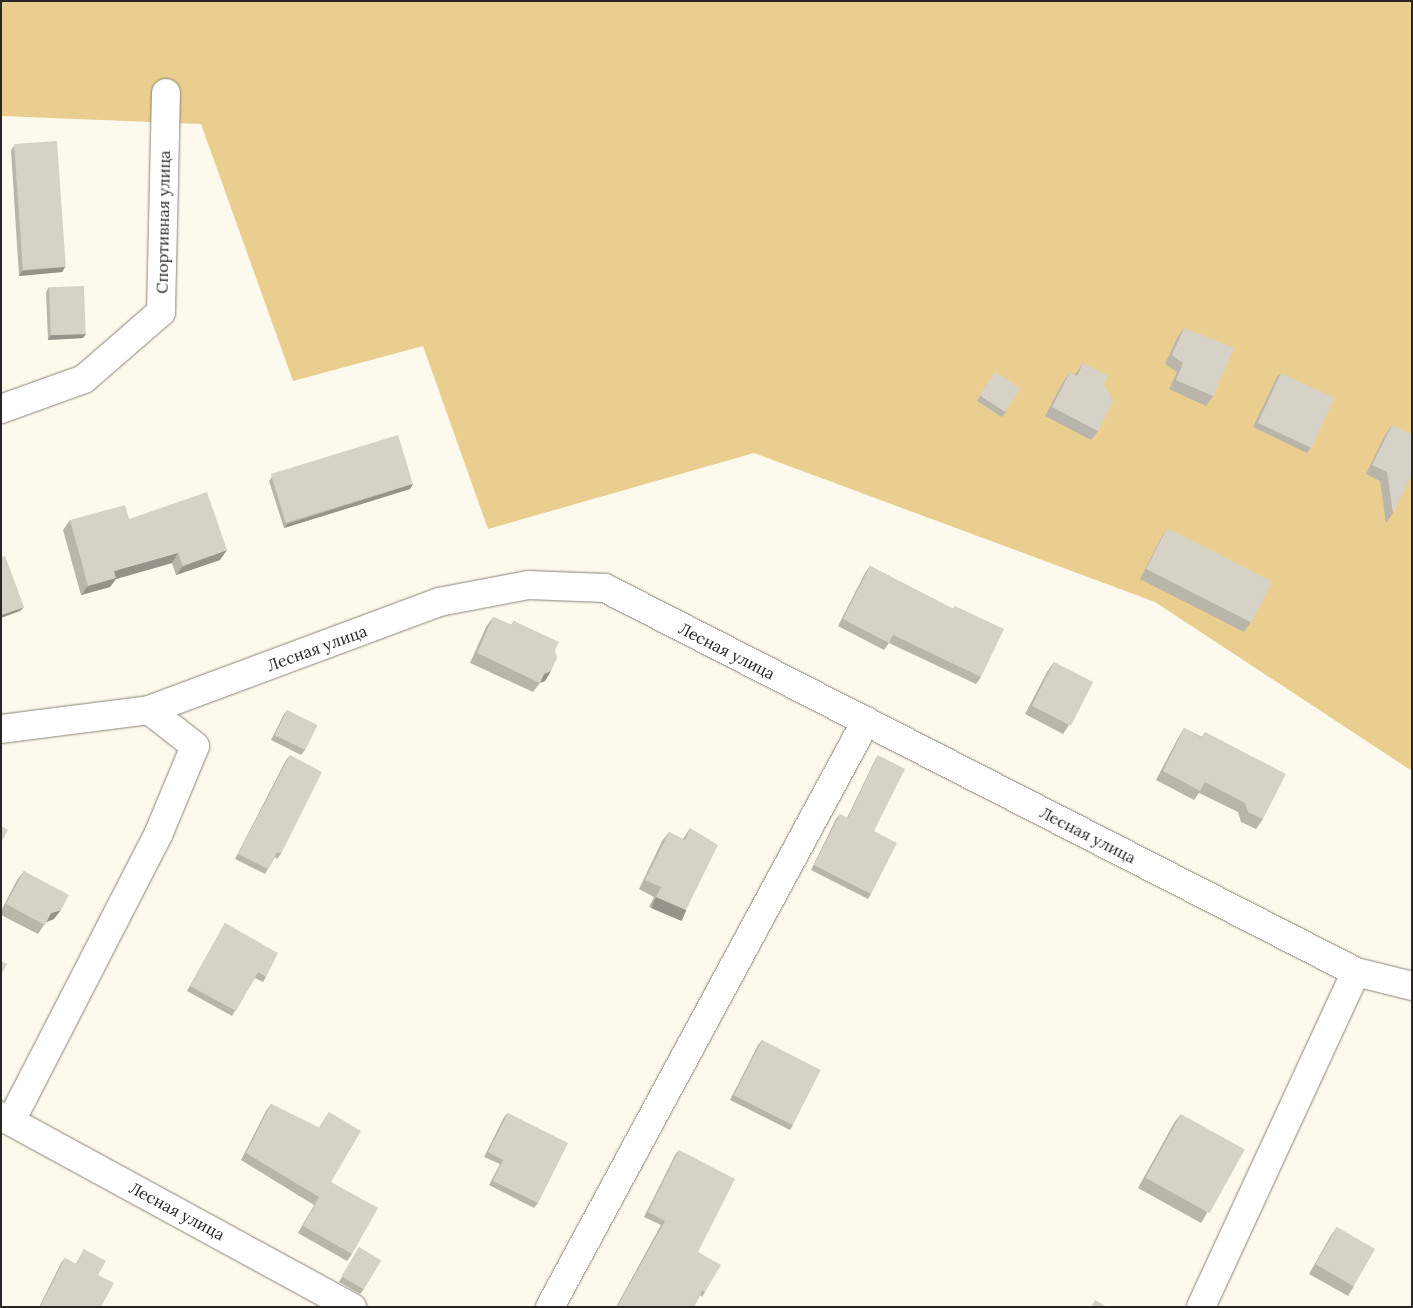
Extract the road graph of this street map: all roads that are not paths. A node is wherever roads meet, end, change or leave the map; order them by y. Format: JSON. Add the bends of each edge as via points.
{"nodes":[{"id":1,"x":166,"y":93,"type":"dead end"},
{"id":2,"x":1,"y":409,"type":"edge"},
{"id":3,"x":149,"y":710,"type":"junction"},
{"id":4,"x":866,"y":721,"type":"junction"},
{"id":5,"x":1,"y":729,"type":"edge"},
{"id":6,"x":1356,"y":972,"type":"junction"},
{"id":7,"x":1412,"y":986,"type":"edge"},
{"id":8,"x":6,"y":1119,"type":"edge"},
{"id":9,"x":352,"y":1307,"type":"edge"},
{"id":10,"x":550,"y":1307,"type":"edge"},
{"id":11,"x":1201,"y":1307,"type":"edge"}],
"edges":[{"from":1,"to":2,"type":"street","name":"Спортивная улица","via":[[161,312],[84,379]]},
{"from":3,"to":4,"type":"street","name":"Лесная улица","via":[[440,602],[528,585],[605,588]]},
{"from":3,"to":5,"type":"street","name":"Лесная улица"},
{"from":3,"to":8,"type":"street","via":[[195,746],[158,835]]},
{"from":4,"to":6,"type":"street","name":"Лесная улица"},
{"from":4,"to":10,"type":"street"},
{"from":6,"to":7,"type":"street","name":"Лесная улица"},
{"from":6,"to":11,"type":"street"},
{"from":8,"to":9,"type":"street","name":"Лесная улица"}]}
